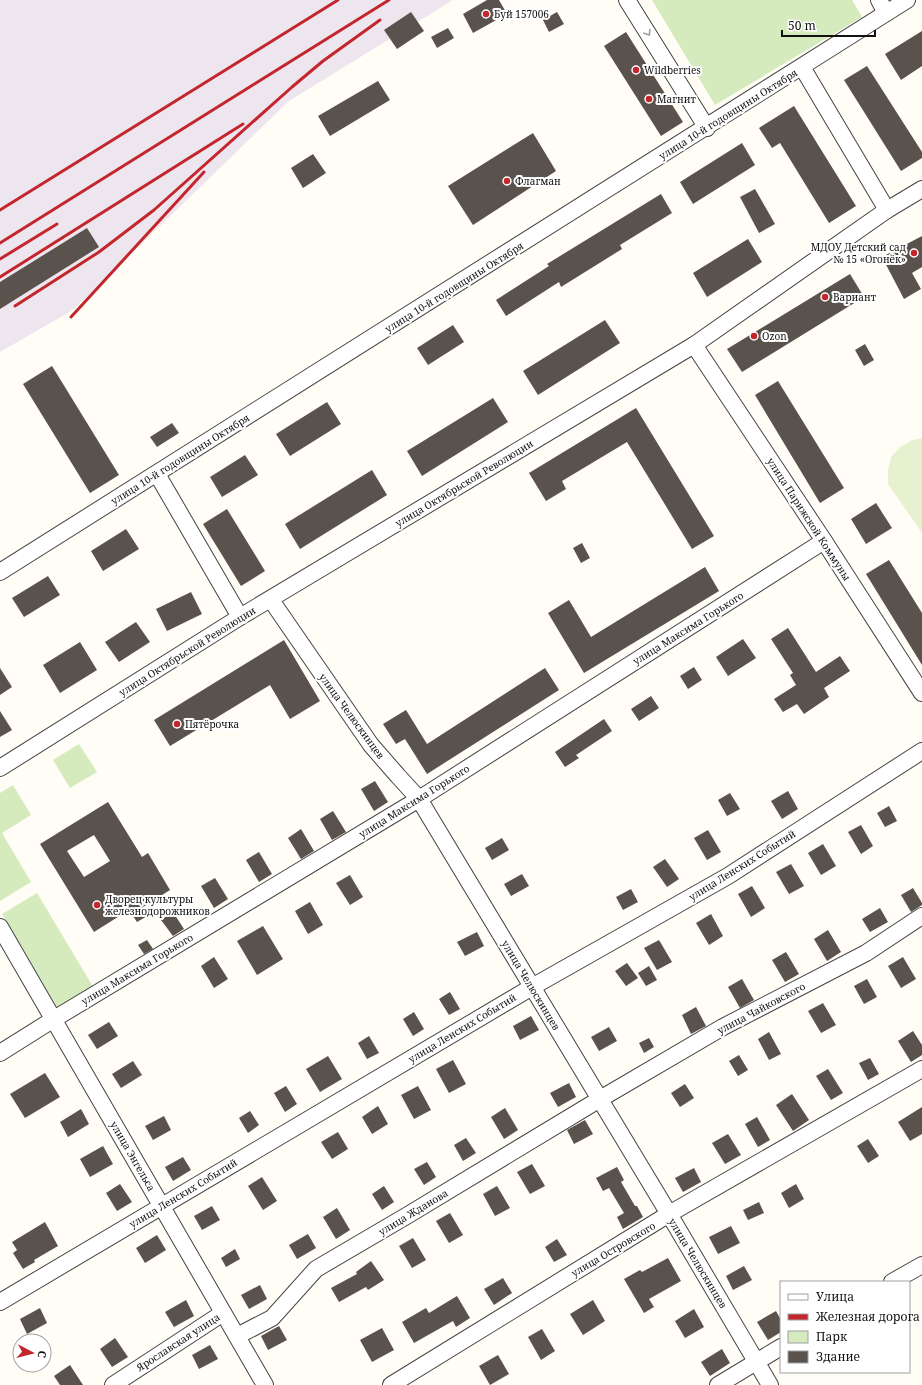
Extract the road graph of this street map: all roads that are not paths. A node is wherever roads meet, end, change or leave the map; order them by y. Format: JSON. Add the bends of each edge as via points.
{"nodes":[{"id":1,"x":627,"y":0,"type":"edge"},
{"id":2,"x":907,"y":0,"type":"edge"},
{"id":3,"x":882,"y":7,"type":"edge"},
{"id":4,"x":802,"y":67,"type":"junction"},
{"id":5,"x":707,"y":128,"type":"junction"},
{"id":6,"x":922,"y":189,"type":"edge"},
{"id":7,"x":887,"y":210,"type":"junction"},
{"id":8,"x":694,"y":345,"type":"junction"},
{"id":9,"x":157,"y":474,"type":"junction"},
{"id":10,"x":824,"y":541,"type":"junction"},
{"id":11,"x":0,"y":572,"type":"edge"},
{"id":12,"x":270,"y":600,"type":"junction"},
{"id":13,"x":240,"y":617,"type":"junction"},
{"id":14,"x":922,"y":693,"type":"edge"},
{"id":15,"x":922,"y":750,"type":"edge"},
{"id":16,"x":0,"y":768,"type":"edge"},
{"id":17,"x":419,"y":799,"type":"junction"},
{"id":18,"x":922,"y":916,"type":"edge"},
{"id":19,"x":0,"y":927,"type":"edge"},
{"id":20,"x":532,"y":987,"type":"junction"},
{"id":21,"x":54,"y":1019,"type":"junction"},
{"id":22,"x":0,"y":1053,"type":"edge"},
{"id":23,"x":922,"y":1069,"type":"edge"},
{"id":24,"x":600,"y":1099,"type":"junction"},
{"id":25,"x":162,"y":1206,"type":"junction"},
{"id":26,"x":670,"y":1214,"type":"junction"},
{"id":27,"x":922,"y":1265,"type":"edge"},
{"id":28,"x":894,"y":1281,"type":"edge"},
{"id":29,"x":0,"y":1302,"type":"edge"},
{"id":30,"x":223,"y":1313,"type":"junction"},
{"id":31,"x":237,"y":1336,"type":"junction"},
{"id":32,"x":780,"y":1348,"type":"edge"},
{"id":33,"x":756,"y":1361,"type":"junction"},
{"id":34,"x":113,"y":1385,"type":"edge"},
{"id":35,"x":265,"y":1385,"type":"edge"},
{"id":36,"x":391,"y":1385,"type":"edge"},
{"id":37,"x":718,"y":1385,"type":"edge"},
{"id":38,"x":770,"y":1385,"type":"edge"}],
"edges":[{"from":1,"to":5,"type":"street","one_way":true},
{"from":2,"to":3,"type":"street","name":"улица 10-й годовщины Октября"},
{"from":3,"to":4,"type":"street","name":"улица 10-й годовщины Октября"},
{"from":4,"to":5,"type":"street","name":"улица 10-й годовщины Октября"},
{"from":4,"to":7,"type":"street"},
{"from":5,"to":9,"type":"street","name":"улица 10-й годовщины Октября"},
{"from":6,"to":7,"type":"street","name":"улица Октябрьской Революции"},
{"from":7,"to":8,"type":"street","name":"улица Октябрьской Революции"},
{"from":8,"to":10,"type":"street","name":"улица Парижской Коммуны"},
{"from":8,"to":12,"type":"street","name":"улица Октябрьской Революции"},
{"from":9,"to":11,"type":"street","name":"улица 10-й годовщины Октября"},
{"from":9,"to":13,"type":"street"},
{"from":10,"to":14,"type":"street","name":"улица Парижской Коммуны"},
{"from":10,"to":17,"type":"street","name":"улица Максима Горького"},
{"from":12,"to":13,"type":"street","name":"улица Октябрьской Революции"},
{"from":12,"to":17,"type":"street","name":"улица Челюскинцев","via":[[371,745]]},
{"from":13,"to":16,"type":"street","name":"улица Октябрьской Революции"},
{"from":15,"to":20,"type":"street","name":"улица Ленских Событий","via":[[728,876]]},
{"from":17,"to":20,"type":"street","name":"улица Челюскинцев"},
{"from":17,"to":21,"type":"street","name":"улица Максима Горького"},
{"from":18,"to":24,"type":"street","name":"улица Чайковского","via":[[866,953],[723,1027]]},
{"from":19,"to":21,"type":"street","name":"улица Энгельса"},
{"from":20,"to":24,"type":"street","name":"улица Челюскинцев"},
{"from":20,"to":25,"type":"street","name":"улица Ленских Событий"},
{"from":21,"to":22,"type":"street","name":"улица Максима Горького"},
{"from":21,"to":25,"type":"street","name":"улица Энгельса"},
{"from":23,"to":26,"type":"street","name":"улица Островского"},
{"from":24,"to":26,"type":"street","name":"улица Челюскинцев"},
{"from":24,"to":31,"type":"street","name":"улица Жданова","via":[[316,1269],[272,1318]]},
{"from":25,"to":29,"type":"street","name":"улица Ленских Событий"},
{"from":25,"to":30,"type":"street","name":"улица Энгельса"},
{"from":26,"to":33,"type":"street","name":"улица Челюскинцев"},
{"from":26,"to":36,"type":"street","name":"улица Островского"},
{"from":27,"to":28,"type":"street"},
{"from":30,"to":31,"type":"street","name":"улица Энгельса"},
{"from":30,"to":34,"type":"street","name":"Ярославская улица"},
{"from":31,"to":35,"type":"street","name":"улица Энгельса"},
{"from":32,"to":33,"type":"street"},
{"from":33,"to":37,"type":"street"},
{"from":33,"to":38,"type":"street","name":"улица Челюскинцев"}]}
